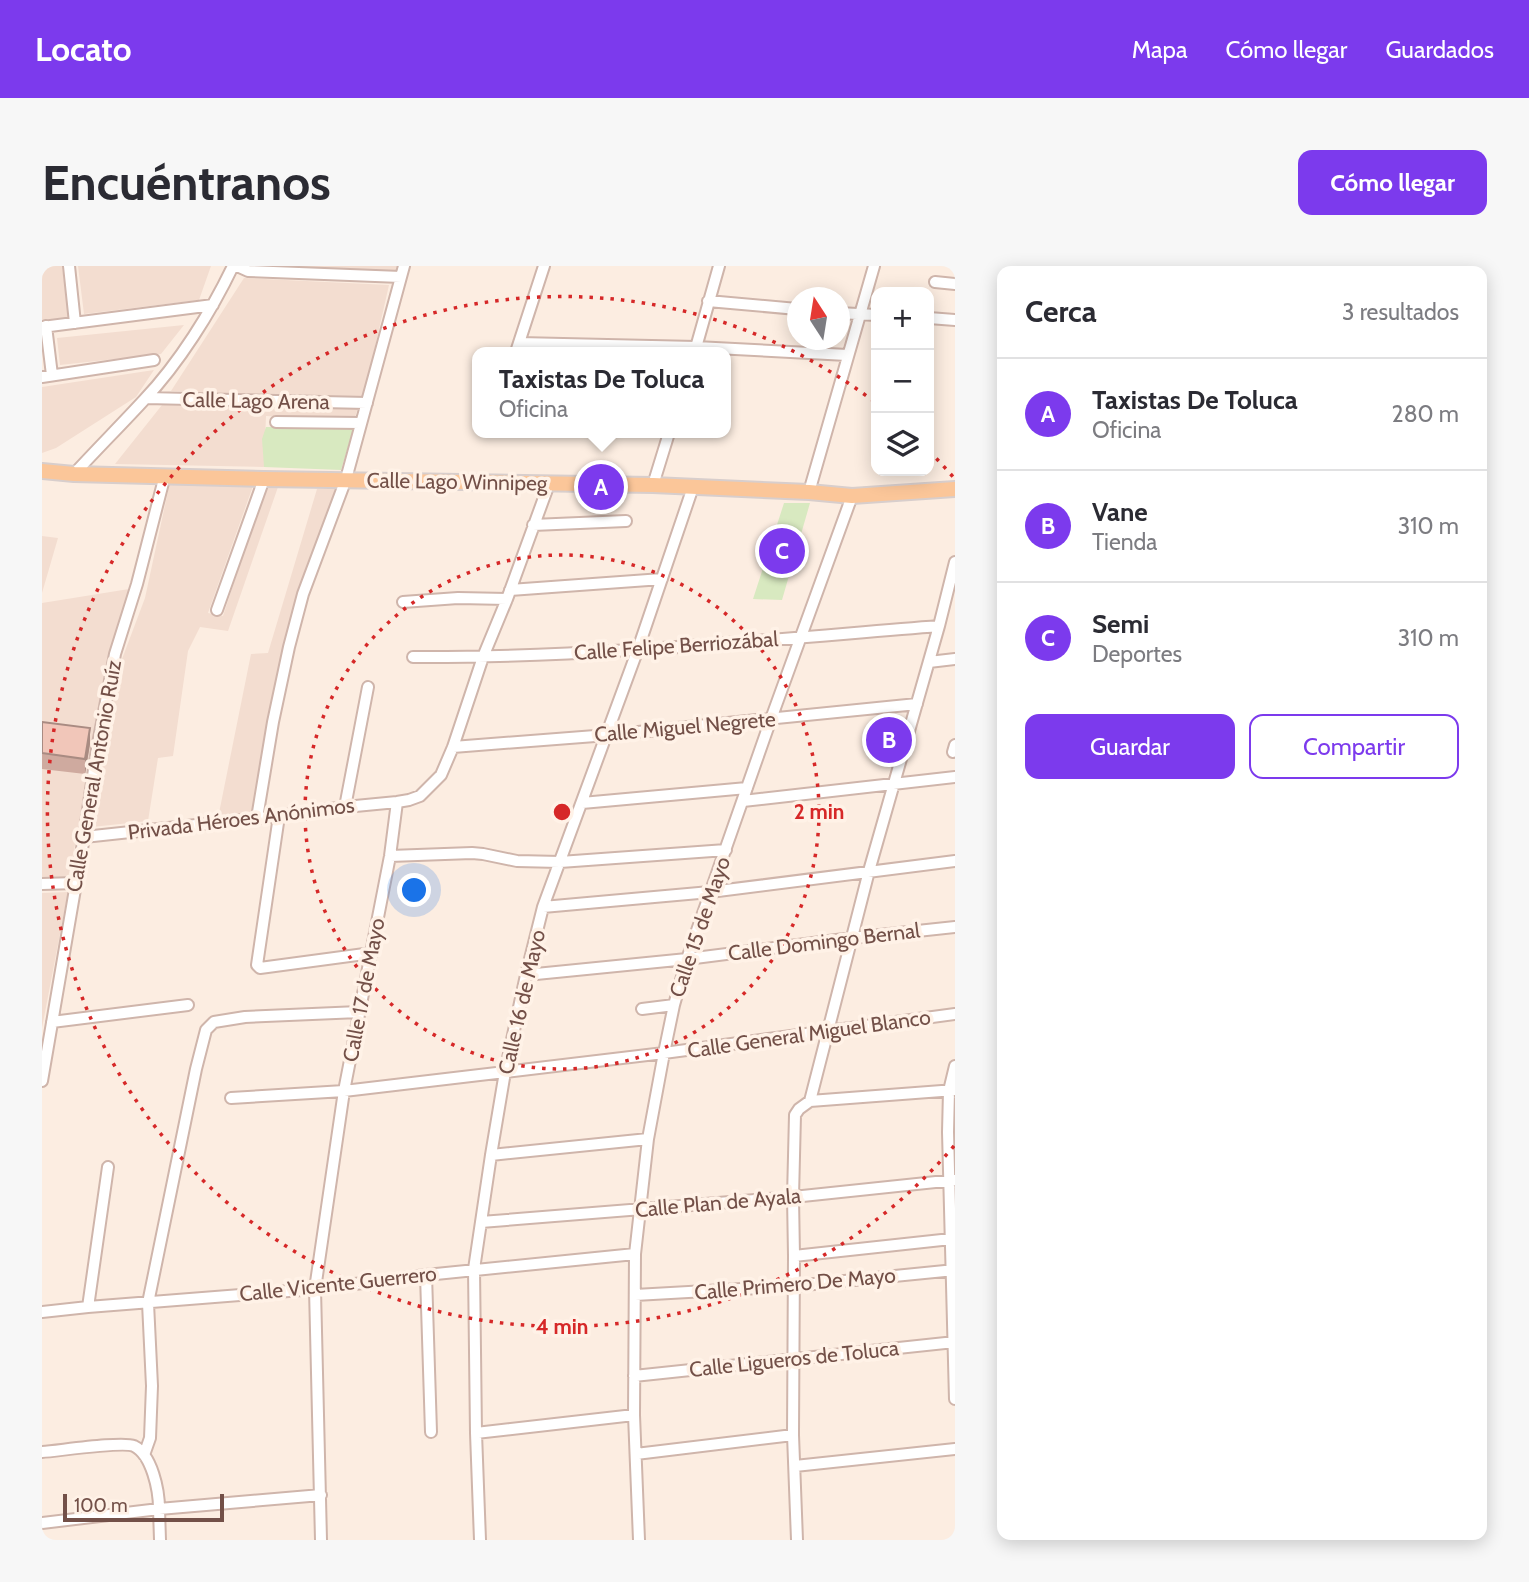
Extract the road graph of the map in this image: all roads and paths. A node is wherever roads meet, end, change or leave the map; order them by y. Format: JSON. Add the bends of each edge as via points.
{"nodes":[{"id":1,"x":69,"y":266,"type":"edge"},
{"id":2,"x":235,"y":266,"type":"edge"},
{"id":3,"x":544,"y":266,"type":"edge"},
{"id":4,"x":719,"y":266,"type":"edge"},
{"id":5,"x":874,"y":266,"type":"edge"},
{"id":6,"x":403,"y":272,"type":"edge"},
{"id":7,"x":935,"y":282,"type":"dead end"},
{"id":8,"x":955,"y":284,"type":"edge"},
{"id":9,"x":708,"y":301,"type":"junction"},
{"id":10,"x":213,"y":305,"type":"junction"},
{"id":11,"x":787,"y":308,"type":"edge"},
{"id":12,"x":850,"y":314,"type":"edge"},
{"id":13,"x":859,"y":314,"type":"junction"},
{"id":14,"x":871,"y":315,"type":"edge"},
{"id":15,"x":934,"y":318,"type":"edge"},
{"id":16,"x":955,"y":320,"type":"edge"},
{"id":17,"x":75,"y":323,"type":"junction"},
{"id":18,"x":44,"y":327,"type":"edge"},
{"id":19,"x":518,"y":347,"type":"edge"},
{"id":20,"x":696,"y":347,"type":"edge"},
{"id":21,"x":731,"y":351,"type":"edge"},
{"id":22,"x":847,"y":355,"type":"junction"},
{"id":23,"x":154,"y":360,"type":"dead end"},
{"id":24,"x":47,"y":376,"type":"edge"},
{"id":25,"x":146,"y":398,"type":"junction"},
{"id":26,"x":366,"y":403,"type":"junction"},
{"id":27,"x":276,"y":422,"type":"dead end"},
{"id":28,"x":361,"y":423,"type":"junction"},
{"id":29,"x":667,"y":438,"type":"edge"},
{"id":30,"x":42,"y":471,"type":"edge"},
{"id":31,"x":74,"y":474,"type":"junction"},
{"id":32,"x":165,"y":475,"type":"junction"},
{"id":33,"x":264,"y":479,"type":"junction"},
{"id":34,"x":346,"y":479,"type":"junction"},
{"id":35,"x":549,"y":484,"type":"junction"},
{"id":36,"x":653,"y":485,"type":"junction"},
{"id":37,"x":693,"y":487,"type":"junction"},
{"id":38,"x":955,"y":489,"type":"edge"},
{"id":39,"x":809,"y":492,"type":"junction"},
{"id":40,"x":852,"y":496,"type":"junction"},
{"id":41,"x":626,"y":521,"type":"dead end"},
{"id":42,"x":533,"y":525,"type":"junction"},
{"id":43,"x":955,"y":562,"type":"edge"},
{"id":44,"x":662,"y":579,"type":"junction"},
{"id":45,"x":508,"y":594,"type":"junction"},
{"id":46,"x":403,"y":602,"type":"dead end"},
{"id":47,"x":217,"y":610,"type":"dead end"},
{"id":48,"x":939,"y":626,"type":"junction"},
{"id":49,"x":801,"y":637,"type":"junction"},
{"id":50,"x":638,"y":649,"type":"junction"},
{"id":51,"x":413,"y":657,"type":"dead end"},
{"id":52,"x":483,"y":657,"type":"junction"},
{"id":53,"x":955,"y":659,"type":"edge"},
{"id":54,"x":929,"y":662,"type":"junction"},
{"id":55,"x":368,"y":687,"type":"dead end"},
{"id":56,"x":916,"y":704,"type":"junction"},
{"id":57,"x":771,"y":719,"type":"junction"},
{"id":58,"x":608,"y":735,"type":"junction"},
{"id":59,"x":453,"y":747,"type":"junction"},
{"id":60,"x":955,"y":777,"type":"edge"},
{"id":61,"x":894,"y":784,"type":"junction"},
{"id":62,"x":747,"y":788,"type":"junction"},
{"id":63,"x":743,"y":801,"type":"junction"},
{"id":64,"x":397,"y":802,"type":"junction"},
{"id":65,"x":582,"y":803,"type":"junction"},
{"id":66,"x":345,"y":807,"type":"junction"},
{"id":67,"x":279,"y":816,"type":"junction"},
{"id":68,"x":257,"y":818,"type":"junction"},
{"id":69,"x":84,"y":837,"type":"junction"},
{"id":70,"x":726,"y":850,"type":"junction"},
{"id":71,"x":390,"y":856,"type":"junction"},
{"id":72,"x":955,"y":861,"type":"edge"},
{"id":73,"x":560,"y":862,"type":"junction"},
{"id":74,"x":869,"y":871,"type":"junction"},
{"id":75,"x":76,"y":883,"type":"junction"},
{"id":76,"x":42,"y":884,"type":"edge"},
{"id":77,"x":710,"y":892,"type":"junction"},
{"id":78,"x":543,"y":907,"type":"junction"},
{"id":79,"x":955,"y":927,"type":"edge"},
{"id":80,"x":852,"y":938,"type":"junction"},
{"id":81,"x":372,"y":953,"type":"junction"},
{"id":82,"x":687,"y":959,"type":"junction"},
{"id":83,"x":526,"y":975,"type":"junction"},
{"id":84,"x":188,"y":1005,"type":"dead end"},
{"id":85,"x":674,"y":1005,"type":"junction"},
{"id":86,"x":642,"y":1009,"type":"dead end"},
{"id":87,"x":359,"y":1012,"type":"junction"},
{"id":88,"x":955,"y":1014,"type":"edge"},
{"id":89,"x":52,"y":1022,"type":"junction"},
{"id":90,"x":828,"y":1030,"type":"junction"},
{"id":91,"x":664,"y":1053,"type":"junction"},
{"id":92,"x":955,"y":1066,"type":"edge"},
{"id":93,"x":505,"y":1072,"type":"junction"},
{"id":94,"x":42,"y":1081,"type":"edge"},
{"id":95,"x":344,"y":1090,"type":"junction"},
{"id":96,"x":952,"y":1090,"type":"edge"},
{"id":97,"x":231,"y":1098,"type":"dead end"},
{"id":98,"x":810,"y":1101,"type":"junction"},
{"id":99,"x":951,"y":1131,"type":"edge"},
{"id":100,"x":648,"y":1139,"type":"junction"},
{"id":101,"x":491,"y":1155,"type":"junction"},
{"id":102,"x":107,"y":1167,"type":"dead end"},
{"id":103,"x":952,"y":1181,"type":"edge"},
{"id":104,"x":793,"y":1197,"type":"junction"},
{"id":105,"x":639,"y":1209,"type":"junction"},
{"id":106,"x":481,"y":1222,"type":"junction"},
{"id":107,"x":951,"y":1239,"type":"junction"},
{"id":108,"x":635,"y":1254,"type":"junction"},
{"id":109,"x":794,"y":1256,"type":"junction"},
{"id":110,"x":474,"y":1269,"type":"junction"},
{"id":111,"x":953,"y":1270,"type":"edge"},
{"id":112,"x":426,"y":1275,"type":"junction"},
{"id":113,"x":794,"y":1286,"type":"junction"},
{"id":114,"x":315,"y":1289,"type":"junction"},
{"id":115,"x":635,"y":1295,"type":"junction"},
{"id":116,"x":148,"y":1303,"type":"junction"},
{"id":117,"x":88,"y":1307,"type":"junction"},
{"id":118,"x":42,"y":1312,"type":"edge"},
{"id":119,"x":954,"y":1342,"type":"edge"},
{"id":120,"x":794,"y":1359,"type":"junction"},
{"id":121,"x":634,"y":1376,"type":"junction"},
{"id":122,"x":955,"y":1399,"type":"edge"},
{"id":123,"x":634,"y":1415,"type":"junction"},
{"id":124,"x":431,"y":1432,"type":"dead end"},
{"id":125,"x":476,"y":1433,"type":"junction"},
{"id":126,"x":793,"y":1435,"type":"junction"},
{"id":127,"x":955,"y":1441,"type":"edge"},
{"id":128,"x":955,"y":1451,"type":"edge"},
{"id":129,"x":42,"y":1452,"type":"edge"},
{"id":130,"x":636,"y":1454,"type":"junction"},
{"id":131,"x":144,"y":1455,"type":"junction"},
{"id":132,"x":795,"y":1465,"type":"junction"},
{"id":133,"x":321,"y":1495,"type":"junction"},
{"id":134,"x":159,"y":1509,"type":"junction"},
{"id":135,"x":42,"y":1524,"type":"edge"},
{"id":136,"x":160,"y":1540,"type":"edge"},
{"id":137,"x":321,"y":1540,"type":"edge"},
{"id":138,"x":480,"y":1540,"type":"edge"},
{"id":139,"x":639,"y":1540,"type":"edge"},
{"id":140,"x":797,"y":1540,"type":"edge"}],
"edges":[{"from":1,"to":17,"type":"street"},
{"from":2,"to":6,"type":"street","via":[[248,271]]},
{"from":2,"to":10,"type":"street"},
{"from":3,"to":19,"type":"street"},
{"from":4,"to":9,"type":"street"},
{"from":5,"to":13,"type":"street"},
{"from":6,"to":26,"type":"street"},
{"from":7,"to":8,"type":"street"},
{"from":9,"to":11,"type":"street"},
{"from":9,"to":20,"type":"street"},
{"from":10,"to":17,"type":"street"},
{"from":10,"to":25,"type":"street"},
{"from":12,"to":13,"type":"street"},
{"from":13,"to":14,"type":"street"},
{"from":13,"to":22,"type":"street"},
{"from":15,"to":16,"type":"street"},
{"from":17,"to":18,"type":"street"},
{"from":18,"to":24,"type":"street"},
{"from":21,"to":22,"type":"street"},
{"from":22,"to":39,"type":"street"},
{"from":23,"to":24,"type":"street"},
{"from":25,"to":26,"type":"street","name":"Calle Lago Arena"},
{"from":25,"to":31,"type":"street"},
{"from":26,"to":28,"type":"street"},
{"from":27,"to":28,"type":"street"},
{"from":28,"to":34,"type":"street"},
{"from":29,"to":36,"type":"street"},
{"from":30,"to":31,"type":"main road","name":"Calle Lago Winnipeg"},
{"from":31,"to":32,"type":"main road","name":"Calle Lago Winnipeg"},
{"from":32,"to":33,"type":"main road","name":"Calle Lago Winnipeg"},
{"from":32,"to":69,"type":"street","name":"Calle General Antonio Ruíz","via":[[115,654]]},
{"from":33,"to":34,"type":"main road","name":"Calle Lago Winnipeg"},
{"from":33,"to":47,"type":"street"},
{"from":34,"to":35,"type":"main road","name":"Calle Lago Winnipeg"},
{"from":34,"to":68,"type":"street","via":[[303,594],[289,647]]},
{"from":35,"to":36,"type":"main road","name":"Calle Lago Winnipeg"},
{"from":35,"to":42,"type":"street"},
{"from":36,"to":37,"type":"main road","name":"Calle Lago Winnipeg"},
{"from":37,"to":39,"type":"main road","name":"Calle Lago Winnipeg"},
{"from":37,"to":44,"type":"street","name":"Calle 16 de Mayo"},
{"from":38,"to":40,"type":"main road","name":"Calle Lago Winnipeg"},
{"from":39,"to":40,"type":"main road","name":"Calle Lago Winnipeg"},
{"from":40,"to":49,"type":"street","name":"Calle 15 de Mayo"},
{"from":41,"to":42,"type":"street","name":"Calle Lago Winnipeg"},
{"from":42,"to":45,"type":"street"},
{"from":43,"to":48,"type":"street"},
{"from":44,"to":45,"type":"street"},
{"from":44,"to":50,"type":"street","name":"Calle 16 de Mayo"},
{"from":45,"to":46,"type":"street"},
{"from":45,"to":52,"type":"street"},
{"from":48,"to":49,"type":"street","name":"Calle Felipe Berriozábal"},
{"from":48,"to":54,"type":"street"},
{"from":49,"to":50,"type":"street","name":"Calle Felipe Berriozábal"},
{"from":49,"to":57,"type":"street","name":"Calle 15 de Mayo"},
{"from":50,"to":52,"type":"street","name":"Calle Felipe Berriozábal"},
{"from":50,"to":58,"type":"street","name":"Calle 16 de Mayo"},
{"from":51,"to":52,"type":"street","name":"Calle Felipe Berriozábal"},
{"from":52,"to":59,"type":"street"},
{"from":53,"to":54,"type":"street"},
{"from":54,"to":56,"type":"street"},
{"from":55,"to":66,"type":"street"},
{"from":56,"to":57,"type":"street","name":"Calle Miguel Negrete"},
{"from":56,"to":61,"type":"street"},
{"from":57,"to":58,"type":"street","name":"Calle Miguel Negrete"},
{"from":57,"to":62,"type":"street","name":"Calle 15 de Mayo"},
{"from":58,"to":59,"type":"street","name":"Calle Miguel Negrete"},
{"from":58,"to":65,"type":"street","name":"Calle 16 de Mayo"},
{"from":59,"to":64,"type":"street","via":[[441,775],[429,788],[420,796]]},
{"from":60,"to":61,"type":"street"},
{"from":61,"to":63,"type":"street"},
{"from":61,"to":74,"type":"street"},
{"from":62,"to":63,"type":"street","name":"Calle 15 de Mayo"},
{"from":62,"to":65,"type":"street"},
{"from":63,"to":70,"type":"street","name":"Calle 15 de Mayo"},
{"from":64,"to":66,"type":"street","name":"Privada Héroes Anónimos"},
{"from":64,"to":71,"type":"street","name":"Calle 17 de Mayo"},
{"from":65,"to":73,"type":"street","name":"Calle 16 de Mayo"},
{"from":66,"to":67,"type":"street","name":"Privada Héroes Anónimos"},
{"from":67,"to":68,"type":"street","name":"Privada Héroes Anónimos"},
{"from":67,"to":81,"type":"street","via":[[257,963],[260,968]]},
{"from":68,"to":69,"type":"street","name":"Privada Héroes Anónimos"},
{"from":69,"to":75,"type":"street","name":"Calle General Antonio Ruíz"},
{"from":70,"to":73,"type":"street"},
{"from":70,"to":77,"type":"street","name":"Calle 15 de Mayo"},
{"from":71,"to":73,"type":"street","via":[[472,853]]},
{"from":71,"to":81,"type":"street","name":"Calle 17 de Mayo"},
{"from":72,"to":74,"type":"street"},
{"from":73,"to":78,"type":"street","name":"Calle 16 de Mayo"},
{"from":74,"to":77,"type":"street"},
{"from":74,"to":80,"type":"street"},
{"from":75,"to":76,"type":"street"},
{"from":75,"to":89,"type":"street","name":"Calle General Antonio Ruíz"},
{"from":77,"to":78,"type":"street"},
{"from":77,"to":82,"type":"street","name":"Calle 15 de Mayo"},
{"from":78,"to":83,"type":"street","name":"Calle 16 de Mayo"},
{"from":79,"to":80,"type":"street","name":"Calle Domingo Bernal"},
{"from":80,"to":82,"type":"street","name":"Calle Domingo Bernal"},
{"from":80,"to":90,"type":"street"},
{"from":81,"to":87,"type":"street","name":"Calle 17 de Mayo"},
{"from":82,"to":83,"type":"street","name":"Calle Domingo Bernal"},
{"from":82,"to":85,"type":"street","name":"Calle 15 de Mayo"},
{"from":83,"to":93,"type":"street","name":"Calle 16 de Mayo"},
{"from":84,"to":89,"type":"street"},
{"from":85,"to":86,"type":"street"},
{"from":85,"to":91,"type":"street","name":"Calle 15 de Mayo"},
{"from":87,"to":95,"type":"street","name":"Calle 17 de Mayo"},
{"from":87,"to":116,"type":"street","via":[[236,1018],[214,1022],[206,1030]]},
{"from":88,"to":90,"type":"street","name":"Calle General Miguel Blanco"},
{"from":89,"to":94,"type":"street","name":"Calle General Antonio Ruíz"},
{"from":90,"to":91,"type":"street","name":"Calle General Miguel Blanco"},
{"from":90,"to":98,"type":"street"},
{"from":91,"to":93,"type":"street","name":"Calle General Miguel Blanco"},
{"from":91,"to":100,"type":"street","name":"Calle 15 de Mayo"},
{"from":92,"to":96,"type":"street"},
{"from":93,"to":95,"type":"street","name":"Calle General Miguel Blanco"},
{"from":93,"to":101,"type":"street","name":"Calle 16 de Mayo"},
{"from":95,"to":97,"type":"street","name":"Calle General Miguel Blanco"},
{"from":95,"to":114,"type":"street","name":"Calle 17 de Mayo"},
{"from":96,"to":98,"type":"street"},
{"from":96,"to":99,"type":"street"},
{"from":98,"to":104,"type":"street","via":[[795,1115]]},
{"from":99,"to":103,"type":"street"},
{"from":100,"to":101,"type":"street"},
{"from":100,"to":105,"type":"street","name":"Calle 15 de Mayo"},
{"from":101,"to":106,"type":"street","name":"Calle 16 de Mayo"},
{"from":102,"to":117,"type":"street"},
{"from":103,"to":104,"type":"street","name":"Calle Plan de Ayala"},
{"from":103,"to":107,"type":"street"},
{"from":104,"to":105,"type":"street","name":"Calle Plan de Ayala"},
{"from":104,"to":109,"type":"street"},
{"from":105,"to":106,"type":"street","name":"Calle Plan de Ayala"},
{"from":105,"to":108,"type":"street","name":"Calle 15 de Mayo"},
{"from":106,"to":110,"type":"street","name":"Calle 16 de Mayo"},
{"from":107,"to":109,"type":"street"},
{"from":107,"to":111,"type":"street"},
{"from":108,"to":110,"type":"street","name":"Calle Vicente Guerrero"},
{"from":108,"to":115,"type":"street","name":"Calle 15 de Mayo"},
{"from":109,"to":113,"type":"street"},
{"from":110,"to":112,"type":"street","name":"Calle Vicente Guerrero"},
{"from":110,"to":125,"type":"street","name":"Calle 16 de Mayo"},
{"from":111,"to":113,"type":"street","name":"Calle Primero De Mayo"},
{"from":111,"to":119,"type":"street"},
{"from":112,"to":114,"type":"street","name":"Calle Vicente Guerrero"},
{"from":112,"to":124,"type":"street"},
{"from":113,"to":115,"type":"street","name":"Calle Primero De Mayo"},
{"from":113,"to":120,"type":"street"},
{"from":114,"to":116,"type":"street","name":"Calle Vicente Guerrero"},
{"from":114,"to":133,"type":"street","name":"Calle 17 de Mayo"},
{"from":115,"to":121,"type":"street","name":"Calle 15 de Mayo"},
{"from":116,"to":117,"type":"street","name":"Calle Vicente Guerrero"},
{"from":116,"to":131,"type":"street","via":[[152,1386],[150,1438]]},
{"from":117,"to":118,"type":"street","name":"Calle Vicente Guerrero"},
{"from":119,"to":120,"type":"street","name":"Calle Ligueros de Toluca"},
{"from":119,"to":122,"type":"street"},
{"from":120,"to":121,"type":"street","name":"Calle Ligueros de Toluca"},
{"from":120,"to":126,"type":"street"},
{"from":121,"to":123,"type":"street","name":"Calle 15 de Mayo"},
{"from":123,"to":125,"type":"street"},
{"from":123,"to":130,"type":"street","name":"Calle 15 de Mayo"},
{"from":125,"to":138,"type":"street","name":"Calle 16 de Mayo"},
{"from":126,"to":130,"type":"street"},
{"from":126,"to":132,"type":"street"},
{"from":127,"to":128,"type":"street"},
{"from":128,"to":132,"type":"street"},
{"from":129,"to":131,"type":"street","via":[[120,1444],[133,1445]]},
{"from":130,"to":139,"type":"street","name":"Calle 15 de Mayo"},
{"from":131,"to":134,"type":"street","via":[[157,1486]]},
{"from":132,"to":140,"type":"street"},
{"from":133,"to":134,"type":"street"},
{"from":133,"to":137,"type":"street","name":"Calle 17 de Mayo"},
{"from":134,"to":135,"type":"street"},
{"from":134,"to":136,"type":"street"}]}
